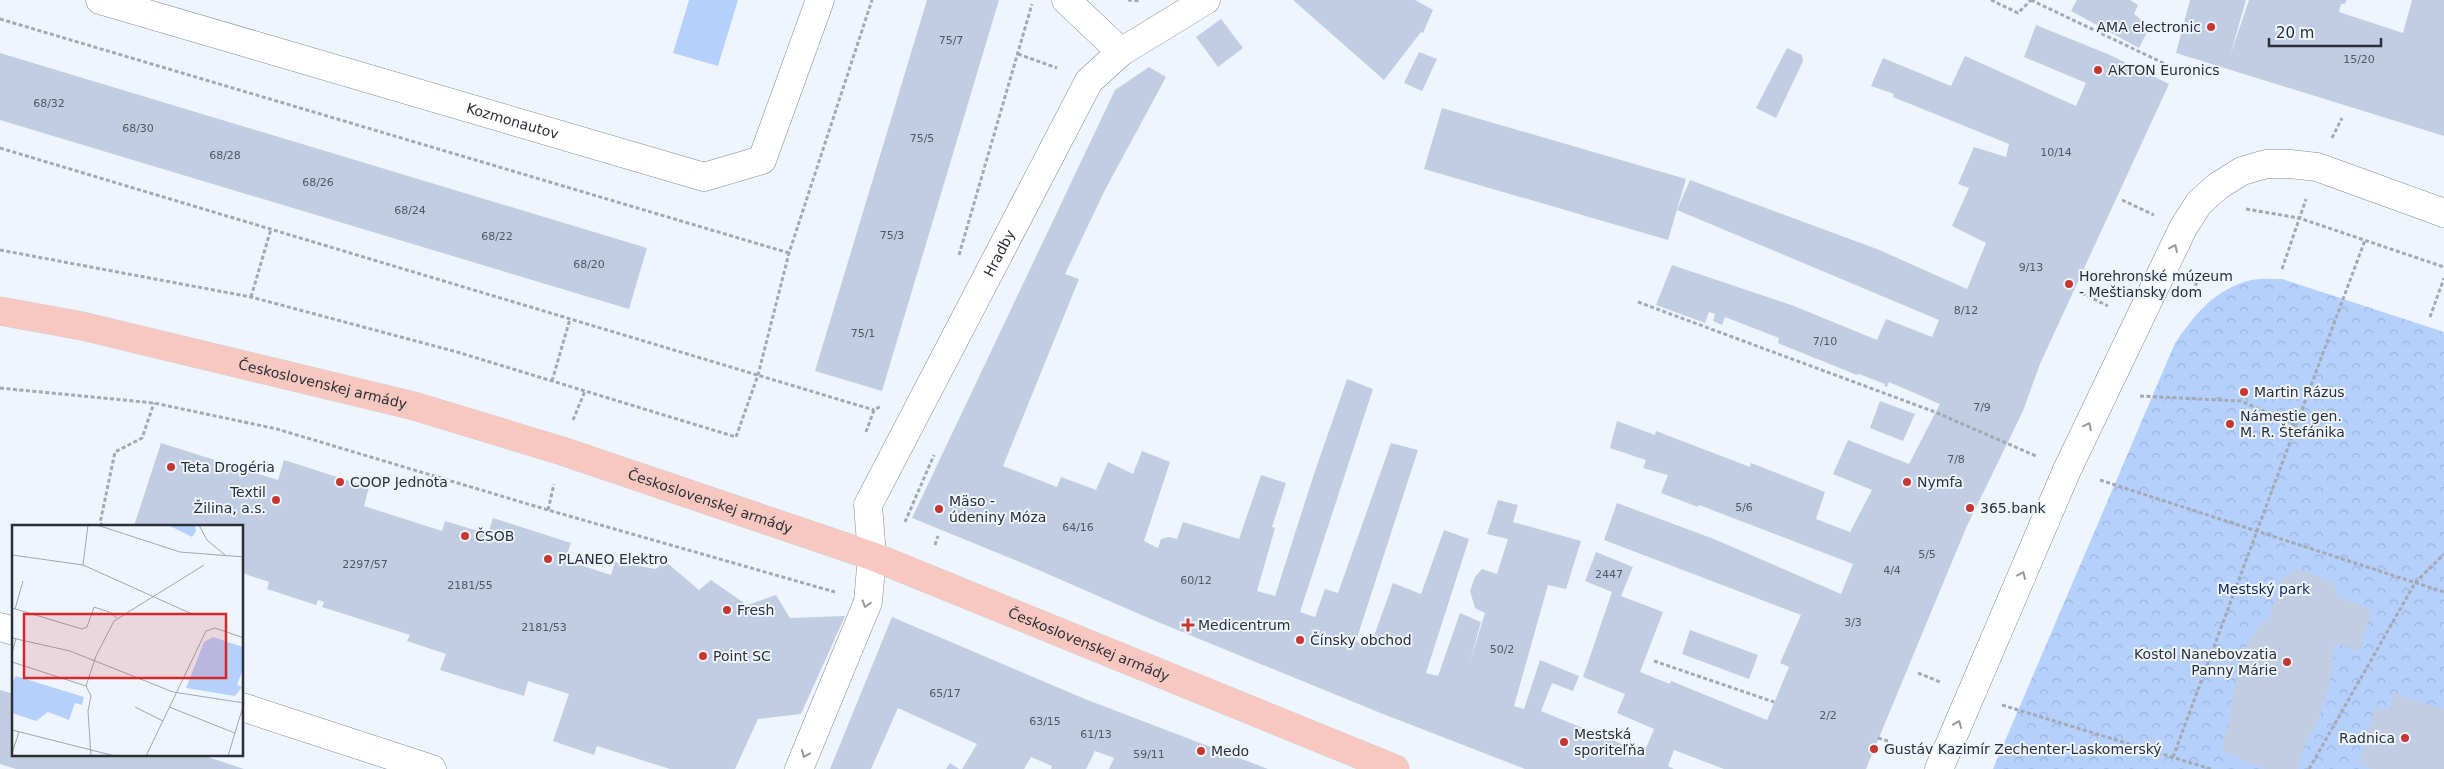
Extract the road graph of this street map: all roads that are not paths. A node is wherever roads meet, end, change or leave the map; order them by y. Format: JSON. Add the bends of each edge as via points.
{"nodes":[{"id":1,"x":100,"y":0,"type":"edge"},
{"id":2,"x":820,"y":0,"type":"edge"},
{"id":3,"x":1066,"y":0,"type":"edge"},
{"id":4,"x":1206,"y":0,"type":"edge"},
{"id":5,"x":1121,"y":52,"type":"junction"},
{"id":6,"x":2444,"y":212,"type":"edge"},
{"id":7,"x":0,"y":311,"type":"edge"},
{"id":8,"x":872,"y":556,"type":"junction"},
{"id":9,"x":244,"y":708,"type":"edge"},
{"id":10,"x":432,"y":769,"type":"edge"},
{"id":11,"x":799,"y":769,"type":"edge"},
{"id":12,"x":1395,"y":769,"type":"edge"},
{"id":13,"x":1939,"y":769,"type":"edge"}],
"edges":[{"from":1,"to":2,"type":"street","name":"Kozmonautov","via":[[704,177],[762,160]]},
{"from":3,"to":5,"type":"street"},
{"from":4,"to":5,"type":"street","name":"Hradby"},
{"from":5,"to":8,"type":"street","name":"Hradby","via":[[1089,81],[868,504]]},
{"from":13,"to":6,"type":"street","one_way":true,"via":[[2067,470],[2183,228],[2199,203],[2242,171],[2266,164],[2290,164],[2317,167]]},
{"from":7,"to":8,"type":"main road","name":"Československej armády","via":[[82,326],[414,406],[562,451]]},
{"from":8,"to":11,"type":"street","name":"Hradby","one_way":true,"via":[[868,602]]},
{"from":8,"to":12,"type":"main road","name":"Československej armády"},
{"from":9,"to":10,"type":"street"}]}
